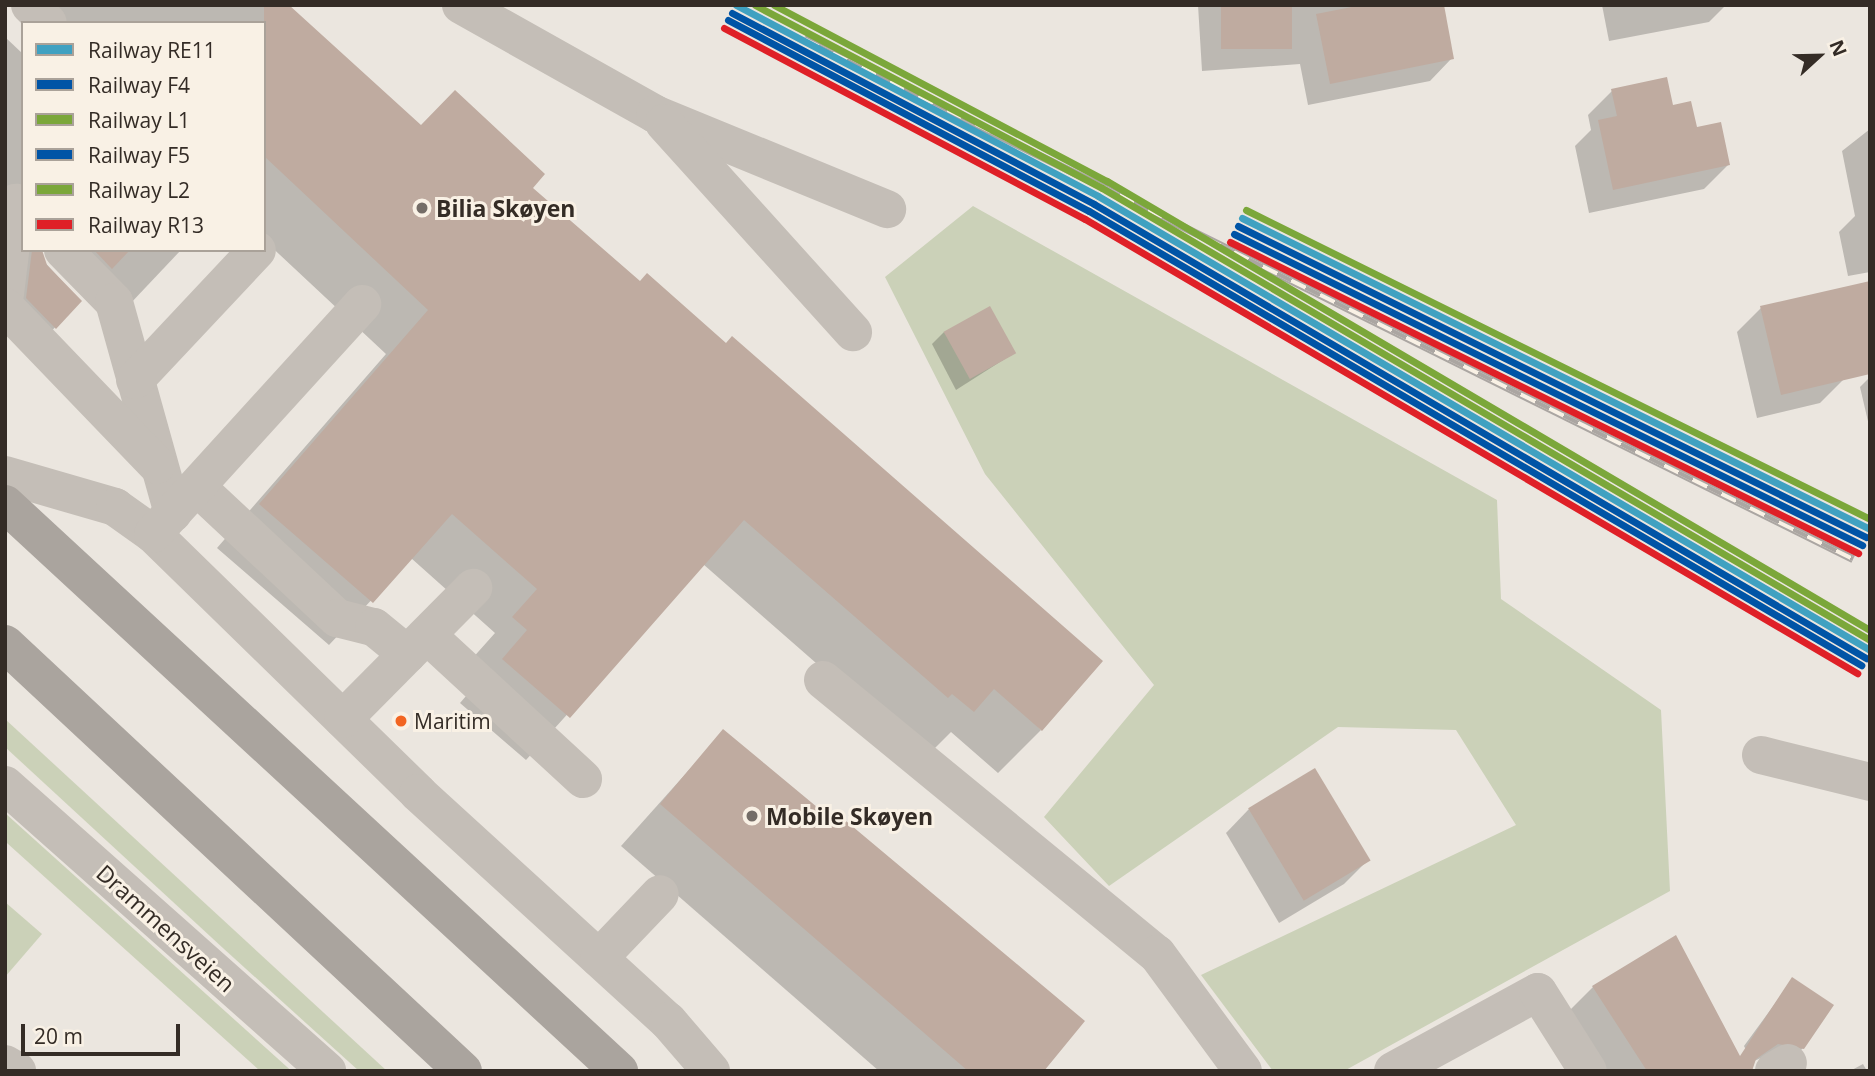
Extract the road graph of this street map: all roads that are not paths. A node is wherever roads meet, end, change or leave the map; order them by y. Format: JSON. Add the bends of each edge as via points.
{"nodes":[{"id":1,"x":30,"y":5,"type":"edge"},
{"id":2,"x":461,"y":5,"type":"edge"},
{"id":3,"x":46,"y":21,"type":"edge"},
{"id":4,"x":655,"y":114,"type":"junction"},
{"id":5,"x":15,"y":202,"type":"edge"},
{"id":6,"x":887,"y":209,"type":"dead end"},
{"id":7,"x":65,"y":252,"type":"edge"},
{"id":8,"x":255,"y":252,"type":"edge"},
{"id":9,"x":5,"y":294,"type":"edge"},
{"id":10,"x":362,"y":304,"type":"dead end"},
{"id":11,"x":5,"y":307,"type":"edge"},
{"id":12,"x":853,"y":332,"type":"dead end"},
{"id":13,"x":135,"y":380,"type":"junction"},
{"id":14,"x":161,"y":469,"type":"junction"},
{"id":15,"x":5,"y":475,"type":"edge"},
{"id":16,"x":5,"y":504,"type":"edge"},
{"id":17,"x":174,"y":511,"type":"junction"},
{"id":18,"x":473,"y":588,"type":"dead end"},
{"id":19,"x":5,"y":644,"type":"edge"},
{"id":20,"x":418,"y":645,"type":"junction"},
{"id":21,"x":823,"y":680,"type":"dead end"},
{"id":22,"x":343,"y":719,"type":"junction"},
{"id":23,"x":1761,"y":755,"type":"dead end"},
{"id":24,"x":583,"y":779,"type":"dead end"},
{"id":25,"x":1870,"y":782,"type":"edge"},
{"id":26,"x":5,"y":785,"type":"edge"},
{"id":27,"x":660,"y":894,"type":"dead end"},
{"id":28,"x":599,"y":958,"type":"junction"},
{"id":29,"x":5,"y":1064,"type":"edge"},
{"id":30,"x":17,"y":1071,"type":"edge"},
{"id":31,"x":327,"y":1071,"type":"edge"},
{"id":32,"x":463,"y":1071,"type":"edge"},
{"id":33,"x":619,"y":1071,"type":"edge"},
{"id":34,"x":711,"y":1071,"type":"edge"},
{"id":35,"x":1243,"y":1071,"type":"edge"},
{"id":36,"x":1393,"y":1071,"type":"edge"},
{"id":37,"x":1588,"y":1071,"type":"edge"}],
"edges":[{"from":1,"to":3,"type":"street"},
{"from":2,"to":4,"type":"street"},
{"from":4,"to":6,"type":"street"},
{"from":4,"to":12,"type":"street"},
{"from":5,"to":9,"type":"street"},
{"from":7,"to":13,"type":"street","via":[[114,302]]},
{"from":8,"to":13,"type":"street"},
{"from":10,"to":17,"type":"street"},
{"from":11,"to":14,"type":"street"},
{"from":13,"to":14,"type":"street"},
{"from":14,"to":17,"type":"street"},
{"from":15,"to":17,"type":"street","via":[[115,508]]},
{"from":16,"to":33,"type":"highway"},
{"from":17,"to":20,"type":"street","via":[[337,618]]},
{"from":17,"to":22,"type":"street"},
{"from":18,"to":20,"type":"street"},
{"from":19,"to":32,"type":"highway"},
{"from":20,"to":22,"type":"street"},
{"from":20,"to":24,"type":"street"},
{"from":21,"to":35,"type":"street","via":[[1157,954]]},
{"from":22,"to":28,"type":"street"},
{"from":23,"to":25,"type":"street"},
{"from":26,"to":31,"type":"street","name":"Drammensveien"},
{"from":27,"to":28,"type":"street"},
{"from":28,"to":34,"type":"street"},
{"from":29,"to":30,"type":"street"},
{"from":36,"to":37,"type":"street","via":[[1538,992]]}]}
